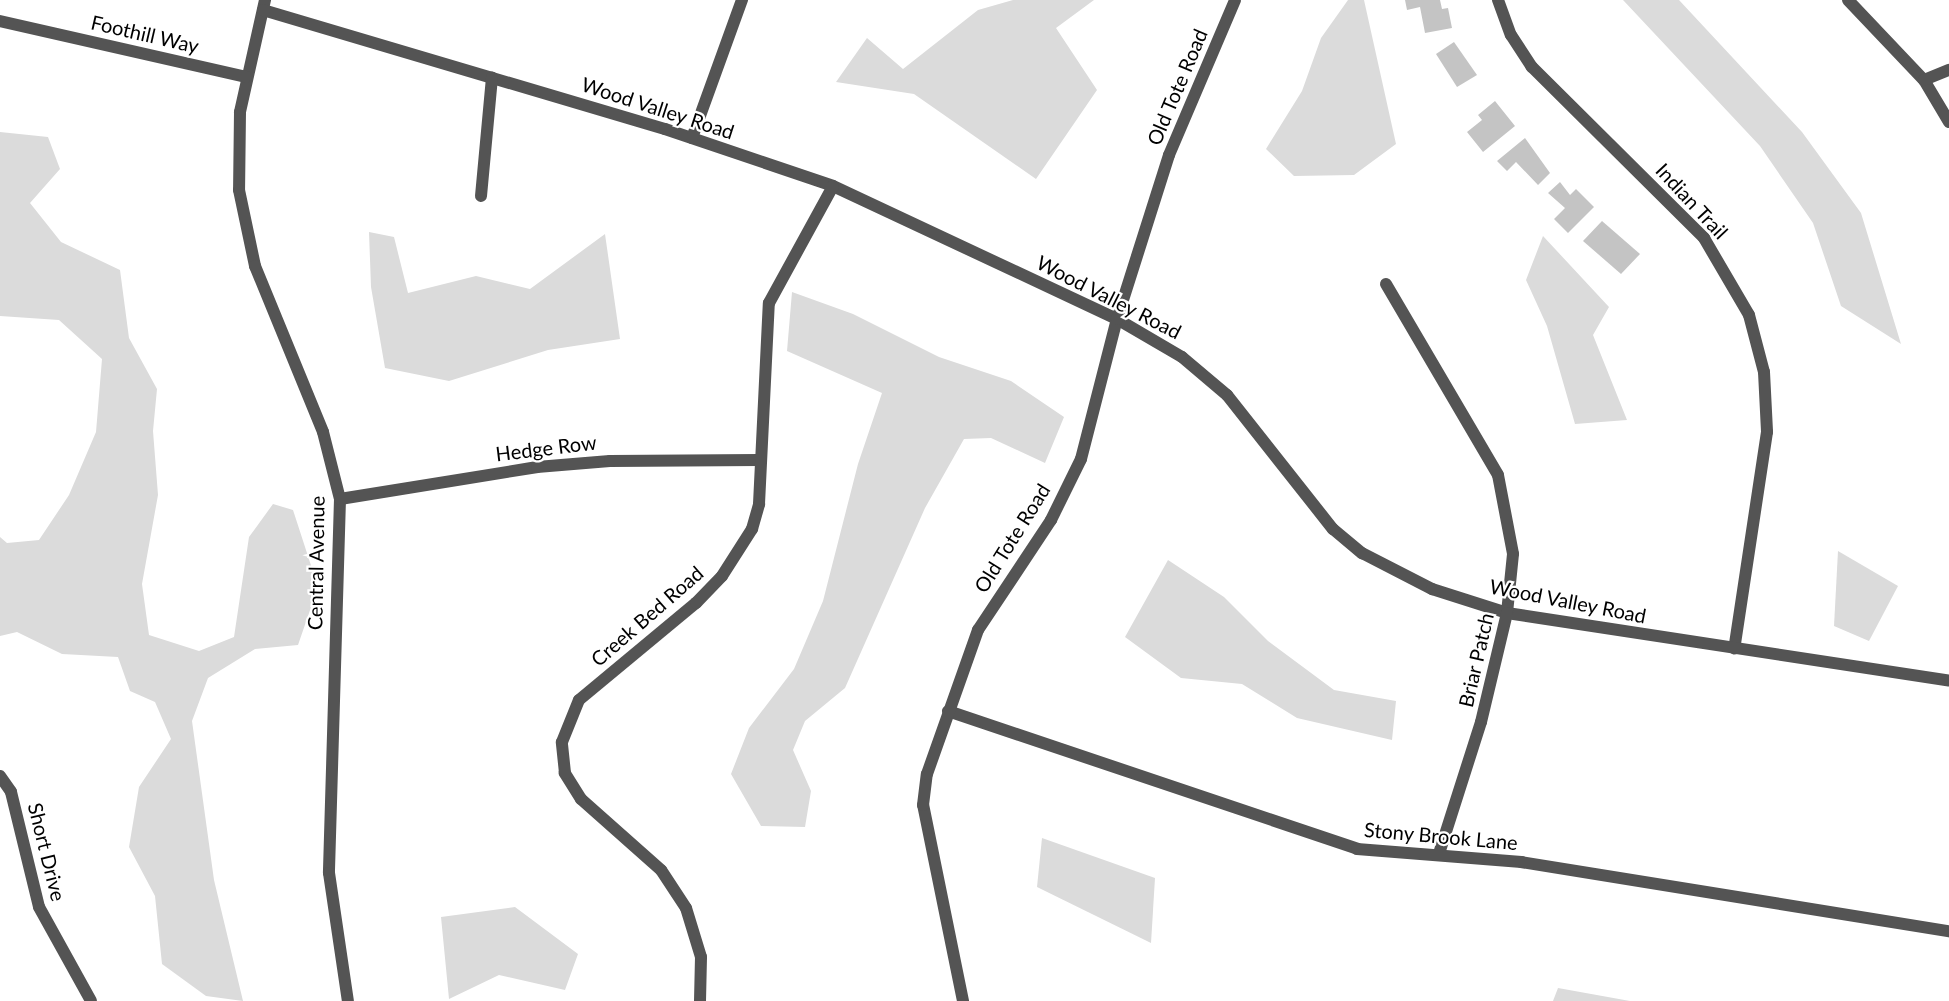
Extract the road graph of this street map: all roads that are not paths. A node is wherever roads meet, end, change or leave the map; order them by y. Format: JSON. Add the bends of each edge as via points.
{"nodes":[{"id":1,"x":742,"y":0,"type":"edge"},
{"id":2,"x":1235,"y":0,"type":"edge"},
{"id":3,"x":1498,"y":0,"type":"edge"},
{"id":4,"x":1848,"y":0,"type":"edge"},
{"id":5,"x":264,"y":5,"type":"edge"},
{"id":6,"x":0,"y":21,"type":"edge"},
{"id":7,"x":1949,"y":70,"type":"edge"},
{"id":8,"x":246,"y":77,"type":"junction"},
{"id":9,"x":492,"y":78,"type":"junction"},
{"id":10,"x":1924,"y":80,"type":"junction"},
{"id":11,"x":1949,"y":122,"type":"edge"},
{"id":12,"x":692,"y":138,"type":"junction"},
{"id":13,"x":833,"y":186,"type":"junction"},
{"id":14,"x":482,"y":196,"type":"dead end"},
{"id":15,"x":1386,"y":284,"type":"dead end"},
{"id":16,"x":1117,"y":319,"type":"junction"},
{"id":17,"x":759,"y":460,"type":"junction"},
{"id":18,"x":340,"y":499,"type":"junction"},
{"id":19,"x":1507,"y":613,"type":"junction"},
{"id":20,"x":1734,"y":649,"type":"junction"},
{"id":21,"x":1949,"y":681,"type":"edge"},
{"id":22,"x":948,"y":711,"type":"junction"},
{"id":23,"x":0,"y":776,"type":"edge"},
{"id":24,"x":1439,"y":854,"type":"junction"},
{"id":25,"x":1949,"y":931,"type":"edge"},
{"id":26,"x":967,"y":1000,"type":"edge"},
{"id":27,"x":91,"y":1001,"type":"edge"},
{"id":28,"x":348,"y":1001,"type":"edge"},
{"id":29,"x":700,"y":1001,"type":"edge"}],
"edges":[{"from":1,"to":12,"type":"street"},
{"from":2,"to":16,"type":"street","name":"Old Tote Road","via":[[1169,155]]},
{"from":3,"to":20,"type":"street","name":"Indian Trail","via":[[1511,35],[1532,67],[1704,238],[1749,315],[1764,372],[1767,432]]},
{"from":4,"to":10,"type":"street"},
{"from":5,"to":8,"type":"street","name":"Central Avenue"},
{"from":5,"to":9,"type":"street","name":"Wood Valley Road"},
{"from":6,"to":8,"type":"street","name":"Foothill Way"},
{"from":7,"to":10,"type":"street"},
{"from":8,"to":18,"type":"street","name":"Central Avenue","via":[[238,150],[245,228],[268,302],[323,432]]},
{"from":9,"to":12,"type":"street","name":"Wood Valley Road"},
{"from":9,"to":14,"type":"street"},
{"from":10,"to":11,"type":"street"},
{"from":12,"to":13,"type":"street","name":"Wood Valley Road"},
{"from":13,"to":16,"type":"street","name":"Wood Valley Road"},
{"from":13,"to":17,"type":"street","name":"Creek Bed Road","via":[[769,303]]},
{"from":15,"to":19,"type":"street","name":"Briar Patch","via":[[1498,475],[1513,554]]},
{"from":16,"to":19,"type":"street","name":"Wood Valley Road","via":[[1182,357],[1227,394],[1301,492],[1362,553],[1432,589]]},
{"from":16,"to":22,"type":"street","name":"Old Tote Road","via":[[1080,459],[1051,520],[978,630]]},
{"from":17,"to":18,"type":"street","name":"Hedge Row","via":[[610,460],[537,466]]},
{"from":17,"to":29,"type":"street","name":"Creek Bed Road","via":[[759,504],[752,529],[722,576],[662,634],[579,700],[562,742],[572,787],[662,870],[686,908],[701,957]]},
{"from":18,"to":28,"type":"street","name":"Central Avenue","via":[[329,873]]},
{"from":19,"to":20,"type":"street","name":"Wood Valley Road"},
{"from":19,"to":24,"type":"street","name":"Briar Patch","via":[[1481,722]]},
{"from":20,"to":21,"type":"street","name":"Wood Valley Road"},
{"from":22,"to":24,"type":"street","name":"Stony Brook Lane","via":[[1357,849]]},
{"from":22,"to":26,"type":"street","name":"Old Tote Road","via":[[927,774],[923,805]]},
{"from":23,"to":27,"type":"street","name":"Short Drive","via":[[11,792],[39,907]]},
{"from":24,"to":25,"type":"street","name":"Stony Brook Lane","via":[[1521,862]]}]}
